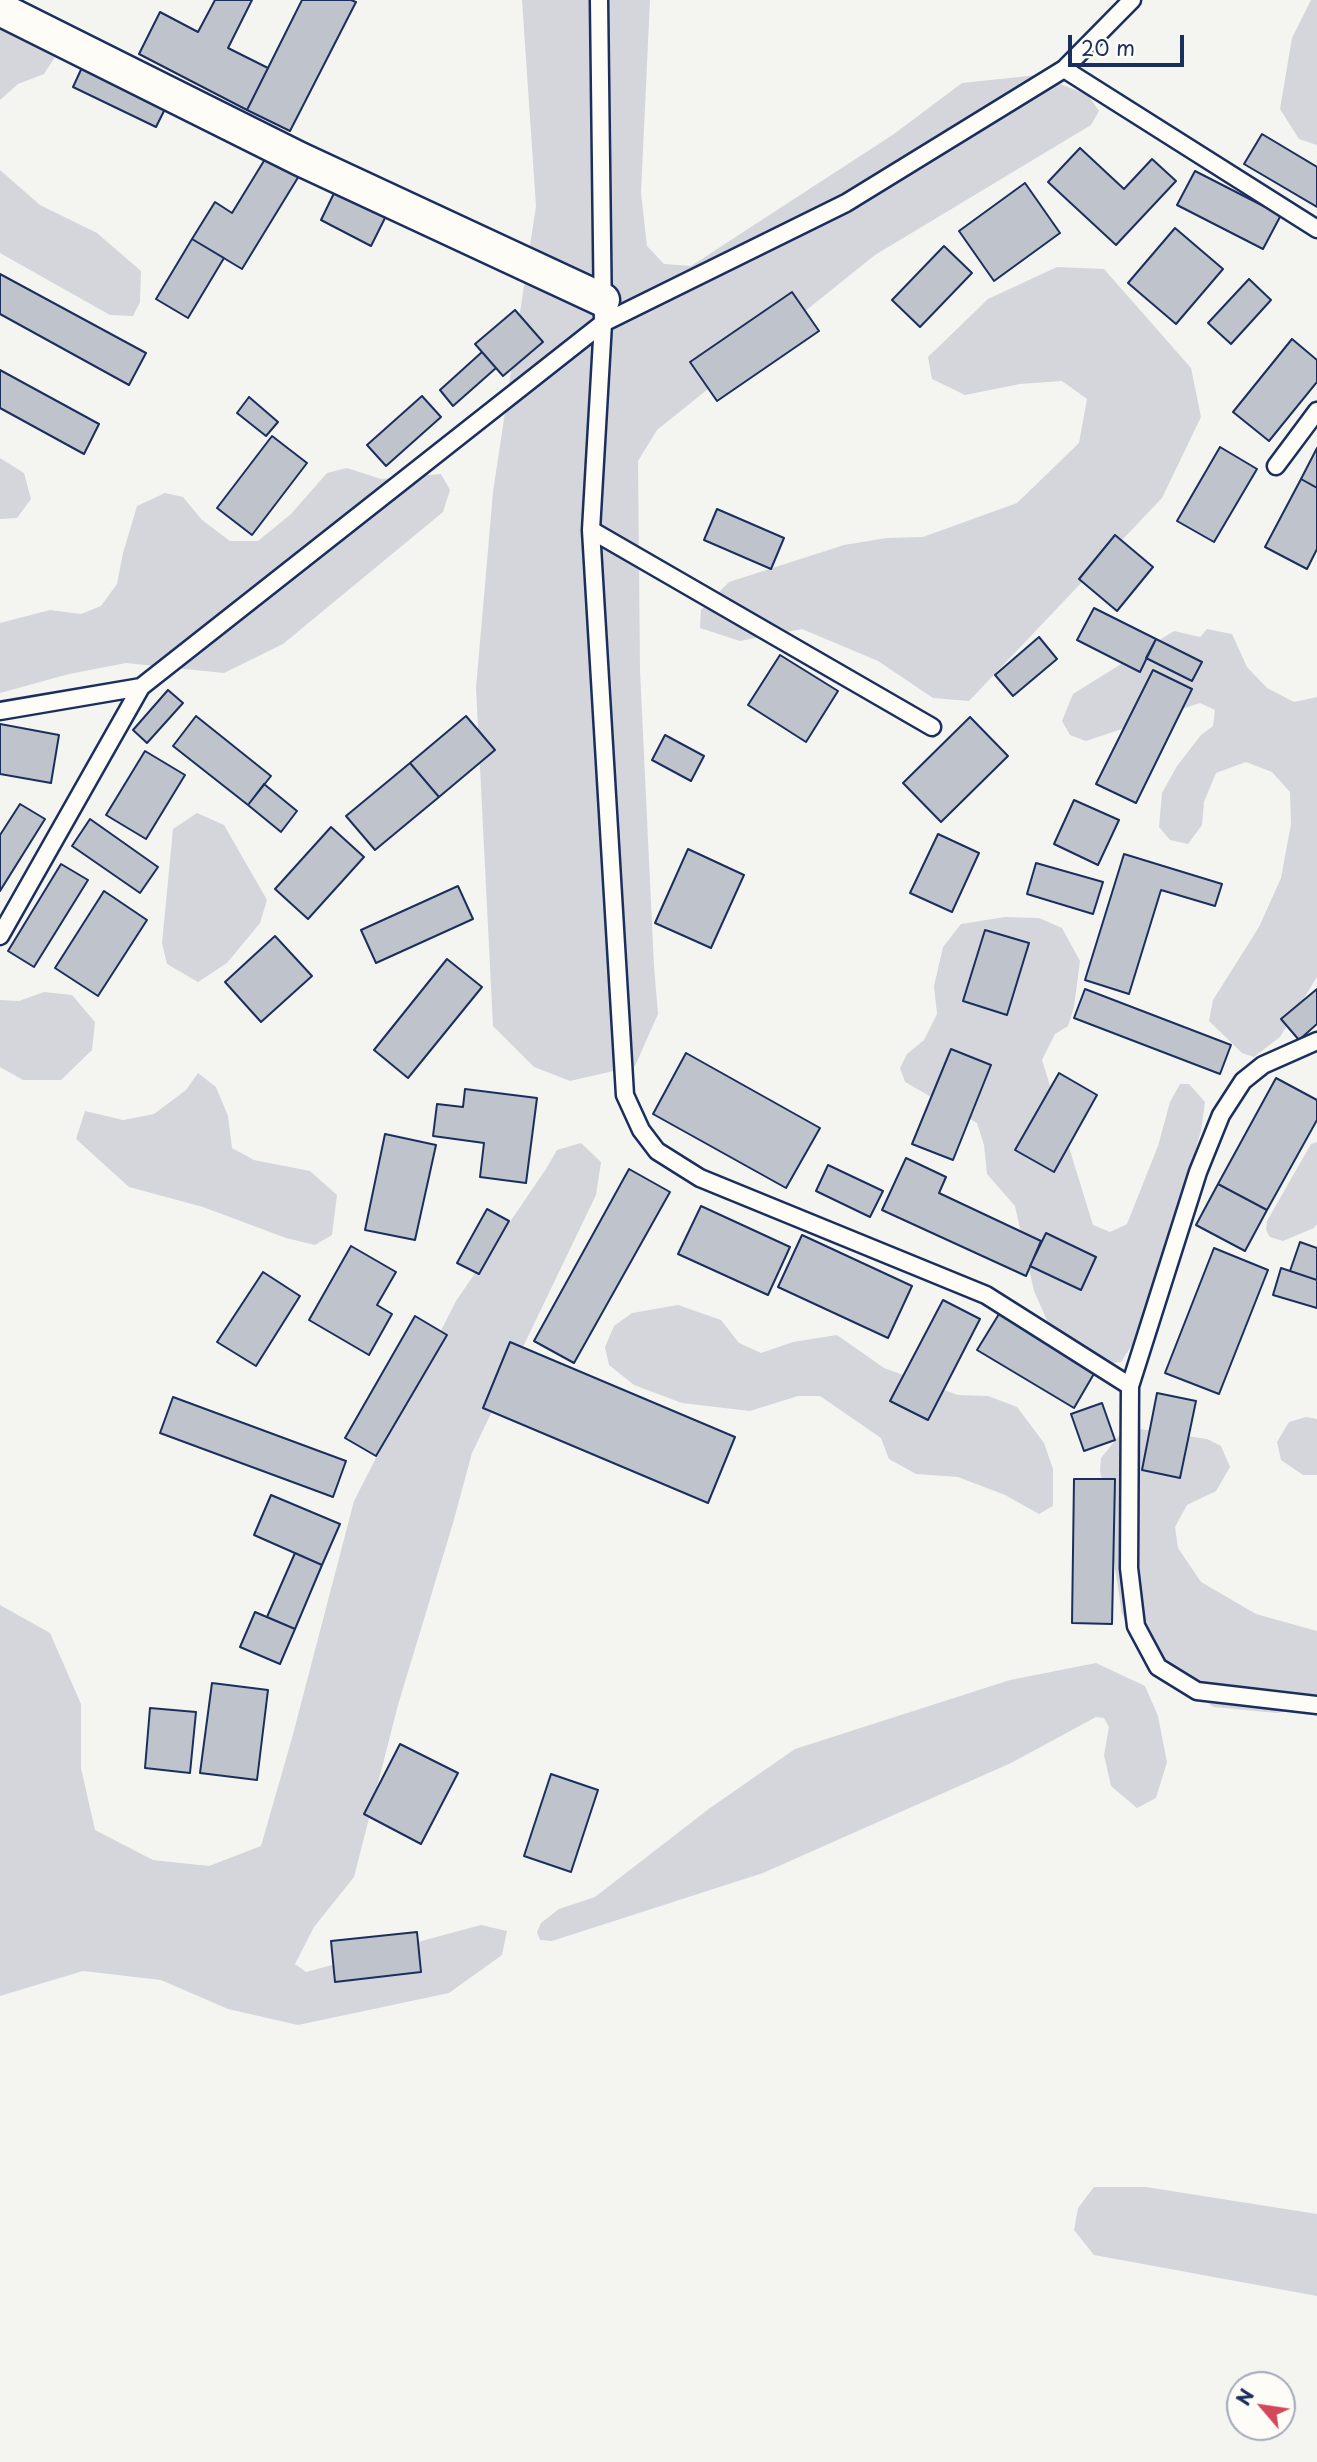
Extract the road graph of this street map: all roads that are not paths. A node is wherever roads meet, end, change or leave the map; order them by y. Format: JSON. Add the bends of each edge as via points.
{"nodes":[{"id":1,"x":599,"y":0,"type":"edge"},
{"id":2,"x":1132,"y":0,"type":"edge"},
{"id":3,"x":0,"y":9,"type":"edge"},
{"id":4,"x":1065,"y":69,"type":"junction"},
{"id":5,"x":1317,"y":229,"type":"edge"},
{"id":6,"x":603,"y":311,"type":"junction"},
{"id":7,"x":1317,"y":411,"type":"edge"},
{"id":8,"x":1276,"y":466,"type":"dead end"},
{"id":9,"x":591,"y":530,"type":"junction"},
{"id":10,"x":141,"y":687,"type":"junction"},
{"id":11,"x":0,"y":711,"type":"edge"},
{"id":12,"x":932,"y":727,"type":"dead end"},
{"id":13,"x":0,"y":936,"type":"edge"},
{"id":14,"x":1317,"y":1041,"type":"edge"},
{"id":15,"x":1130,"y":1386,"type":"junction"},
{"id":16,"x":1317,"y":1705,"type":"edge"}],
"edges":[{"from":1,"to":6,"type":"lane"},
{"from":2,"to":4,"type":"lane"},
{"from":3,"to":6,"type":"street"},
{"from":4,"to":5,"type":"lane"},
{"from":4,"to":6,"type":"lane","via":[[846,203]]},
{"from":6,"to":9,"type":"lane"},
{"from":6,"to":10,"type":"lane"},
{"from":7,"to":8,"type":"lane"},
{"from":9,"to":12,"type":"lane"},
{"from":9,"to":15,"type":"lane","via":[[625,1095],[641,1130],[657,1152],[700,1178],[986,1295]]},
{"from":10,"to":11,"type":"lane"},
{"from":10,"to":13,"type":"lane"},
{"from":14,"to":15,"type":"lane","via":[[1263,1065],[1243,1081],[1221,1115],[1198,1172]]},
{"from":15,"to":16,"type":"lane","via":[[1129,1568],[1136,1626],[1158,1667],[1197,1691]]}]}
